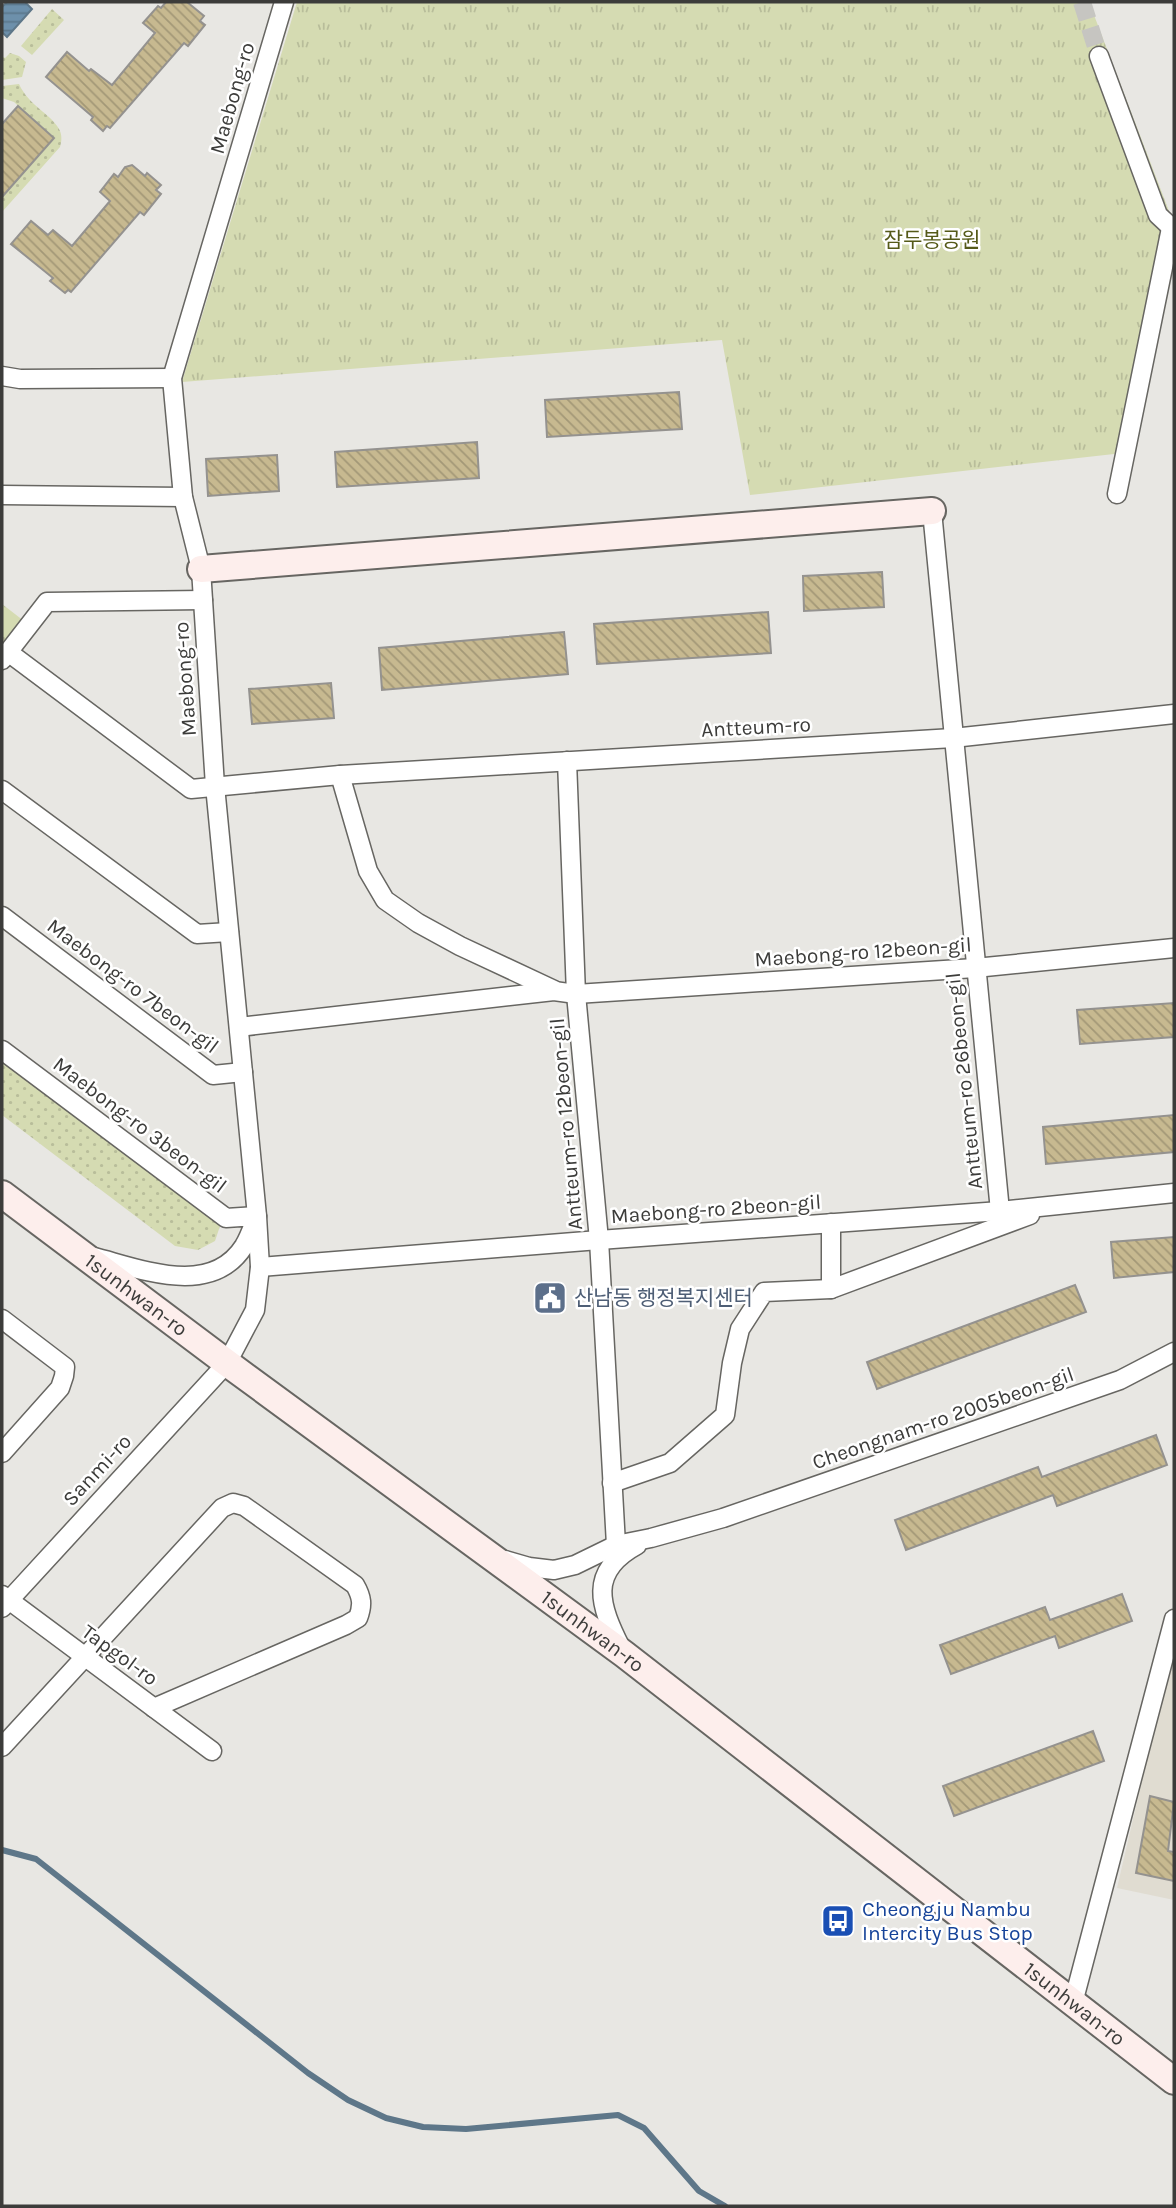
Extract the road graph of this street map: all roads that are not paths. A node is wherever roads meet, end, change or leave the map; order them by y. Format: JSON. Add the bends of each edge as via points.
{"nodes":[{"id":1,"x":284,"y":2,"type":"edge"},
{"id":2,"x":1099,"y":55,"type":"tunnel mouth"},
{"id":3,"x":1172,"y":229,"type":"edge"},
{"id":4,"x":2,"y":376,"type":"edge"},
{"id":5,"x":172,"y":378,"type":"junction"},
{"id":6,"x":1117,"y":494,"type":"dead end"},
{"id":7,"x":2,"y":495,"type":"edge"},
{"id":8,"x":183,"y":497,"type":"junction"},
{"id":9,"x":932,"y":511,"type":"joint"},
{"id":10,"x":201,"y":569,"type":"junction"},
{"id":11,"x":203,"y":600,"type":"junction"},
{"id":12,"x":5,"y":656,"type":"edge"},
{"id":13,"x":1174,"y":713,"type":"edge"},
{"id":14,"x":953,"y":738,"type":"junction"},
{"id":15,"x":567,"y":761,"type":"junction"},
{"id":16,"x":340,"y":775,"type":"junction"},
{"id":17,"x":215,"y":786,"type":"junction"},
{"id":18,"x":2,"y":790,"type":"edge"},
{"id":19,"x":2,"y":916,"type":"edge"},
{"id":20,"x":229,"y":932,"type":"junction"},
{"id":21,"x":1174,"y":948,"type":"edge"},
{"id":22,"x":975,"y":968,"type":"junction"},
{"id":23,"x":554,"y":990,"type":"junction"},
{"id":24,"x":576,"y":994,"type":"junction"},
{"id":25,"x":239,"y":1027,"type":"junction"},
{"id":26,"x":2,"y":1050,"type":"edge"},
{"id":27,"x":243,"y":1072,"type":"junction"},
{"id":28,"x":1174,"y":1193,"type":"edge"},
{"id":29,"x":2,"y":1194,"type":"edge"},
{"id":30,"x":1054,"y":1206,"type":"junction"},
{"id":31,"x":1000,"y":1211,"type":"junction"},
{"id":32,"x":257,"y":1216,"type":"junction"},
{"id":33,"x":831,"y":1223,"type":"junction"},
{"id":34,"x":599,"y":1240,"type":"junction"},
{"id":35,"x":82,"y":1254,"type":"junction"},
{"id":36,"x":260,"y":1268,"type":"junction"},
{"id":37,"x":831,"y":1289,"type":"junction"},
{"id":38,"x":2,"y":1319,"type":"edge"},
{"id":39,"x":1174,"y":1352,"type":"edge"},
{"id":40,"x":227,"y":1363,"type":"junction"},
{"id":41,"x":2,"y":1453,"type":"edge"},
{"id":42,"x":612,"y":1483,"type":"junction"},
{"id":43,"x":651,"y":1538,"type":"junction"},
{"id":44,"x":616,"y":1545,"type":"junction"},
{"id":45,"x":488,"y":1554,"type":"junction"},
{"id":46,"x":4,"y":1601,"type":"edge"},
{"id":47,"x":1174,"y":1619,"type":"edge"},
{"id":48,"x":624,"y":1654,"type":"junction"},
{"id":49,"x":83,"y":1657,"type":"junction"},
{"id":50,"x":154,"y":1708,"type":"junction"},
{"id":51,"x":2,"y":1747,"type":"edge"},
{"id":52,"x":212,"y":1751,"type":"dead end"},
{"id":53,"x":1073,"y":2003,"type":"junction"},
{"id":54,"x":1174,"y":2081,"type":"edge"}],
"edges":[{"from":1,"to":5,"type":"street","name":"Maebong-ro"},
{"from":2,"to":3,"type":"street","via":[[1158,215]]},
{"from":3,"to":6,"type":"street"},
{"from":4,"to":5,"type":"street"},
{"from":5,"to":8,"type":"street","name":"Maebong-ro"},
{"from":7,"to":8,"type":"street"},
{"from":8,"to":10,"type":"street","name":"Maebong-ro"},
{"from":9,"to":10,"type":"main road"},
{"from":9,"to":14,"type":"street","name":"Antteum-ro 26beon-gil"},
{"from":10,"to":11,"type":"street","name":"Maebong-ro"},
{"from":11,"to":12,"type":"street","via":[[47,601]]},
{"from":11,"to":17,"type":"street","name":"Maebong-ro"},
{"from":12,"to":17,"type":"street","name":"Antteum-ro","via":[[191,789]]},
{"from":13,"to":14,"type":"street","name":"Antteum-ro"},
{"from":14,"to":15,"type":"street","name":"Antteum-ro"},
{"from":14,"to":22,"type":"street","name":"Antteum-ro 26beon-gil"},
{"from":15,"to":16,"type":"street","name":"Antteum-ro"},
{"from":15,"to":24,"type":"street","name":"Antteum-ro 12beon-gil"},
{"from":16,"to":17,"type":"street","name":"Antteum-ro"},
{"from":16,"to":23,"type":"street","name":"Maebong-ro 12beon-gil","via":[[368,871],[385,900],[460,946]]},
{"from":17,"to":20,"type":"street","name":"Maebong-ro"},
{"from":18,"to":20,"type":"street","via":[[197,934]]},
{"from":19,"to":27,"type":"street","name":"Maebong-ro 7beon-gil","via":[[213,1075]]},
{"from":20,"to":25,"type":"street","name":"Maebong-ro"},
{"from":21,"to":22,"type":"street","name":"Maebong-ro 12beon-gil"},
{"from":22,"to":24,"type":"street","name":"Maebong-ro 12beon-gil"},
{"from":22,"to":31,"type":"street","name":"Antteum-ro 26beon-gil"},
{"from":23,"to":24,"type":"street","name":"Maebong-ro 12beon-gil"},
{"from":23,"to":25,"type":"street","name":"Maebong-ro 12beon-gil"},
{"from":24,"to":34,"type":"street","name":"Antteum-ro 12beon-gil"},
{"from":25,"to":27,"type":"street","name":"Maebong-ro"},
{"from":26,"to":32,"type":"street","name":"Maebong-ro 3beon-gil","via":[[226,1218]]},
{"from":27,"to":32,"type":"street","name":"Maebong-ro"},
{"from":28,"to":30,"type":"street","name":"Maebong-ro 2beon-gil"},
{"from":29,"to":35,"type":"main road","name":"1sunhwan-ro"},
{"from":30,"to":31,"type":"street","name":"Maebong-ro 2beon-gil"},
{"from":30,"to":37,"type":"street"},
{"from":31,"to":33,"type":"street","name":"Maebong-ro 2beon-gil"},
{"from":32,"to":35,"type":"street","via":[[233,1260],[198,1275],[172,1276]]},
{"from":32,"to":36,"type":"street","name":"Maebong-ro"},
{"from":33,"to":34,"type":"street","name":"Maebong-ro 2beon-gil"},
{"from":33,"to":37,"type":"street"},
{"from":34,"to":36,"type":"street","name":"Maebong-ro 2beon-gil"},
{"from":34,"to":42,"type":"street","name":"Antteum-ro 12beon-gil"},
{"from":35,"to":40,"type":"main road","name":"1sunhwan-ro"},
{"from":36,"to":40,"type":"street","name":"Maebong-ro","via":[[255,1310]]},
{"from":37,"to":42,"type":"street","via":[[764,1292],[740,1329],[725,1415],[670,1464]]},
{"from":38,"to":41,"type":"street","via":[[65,1367],[60,1388]]},
{"from":39,"to":43,"type":"street","name":"Cheongnam-ro 2005beon-gil","via":[[1120,1380],[723,1518]]},
{"from":40,"to":45,"type":"main road","name":"1sunhwan-ro"},
{"from":40,"to":46,"type":"street","name":"Sanmi-ro"},
{"from":42,"to":44,"type":"street","name":"Antteum-ro 12beon-gil"},
{"from":43,"to":44,"type":"street"},
{"from":43,"to":48,"type":"street","via":[[624,1552],[603,1579],[605,1616]]},
{"from":44,"to":45,"type":"street","via":[[554,1570]]},
{"from":45,"to":48,"type":"main road","name":"1sunhwan-ro"},
{"from":46,"to":49,"type":"street","name":"Tapgol-ro"},
{"from":47,"to":53,"type":"street"},
{"from":48,"to":53,"type":"main road","name":"1sunhwan-ro"},
{"from":49,"to":50,"type":"street","name":"Tapgol-ro"},
{"from":49,"to":50,"type":"street","via":[[222,1508],[233,1503],[244,1506],[355,1585],[361,1596],[358,1618]]},
{"from":49,"to":51,"type":"street"},
{"from":50,"to":52,"type":"street","name":"Tapgol-ro"},
{"from":53,"to":54,"type":"main road","name":"1sunhwan-ro"}]}
